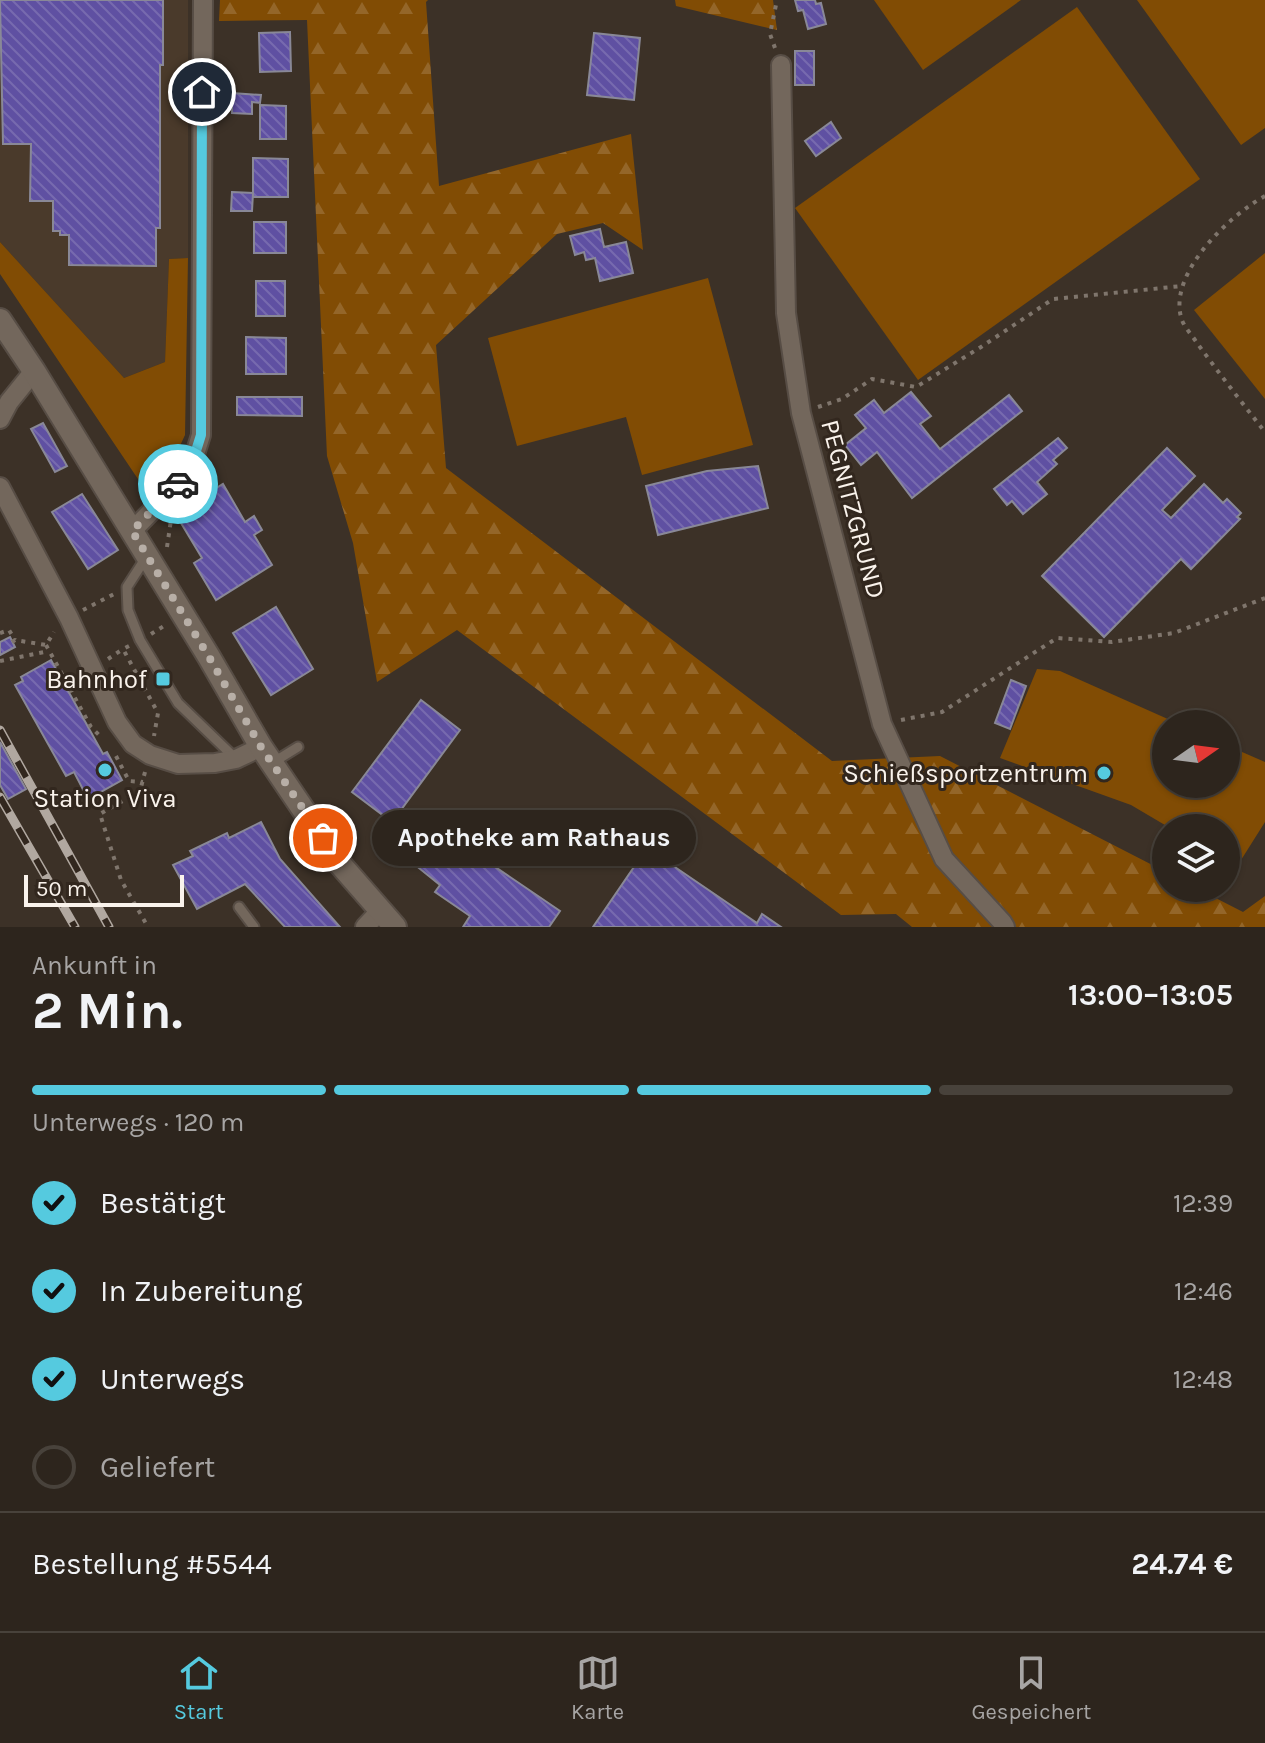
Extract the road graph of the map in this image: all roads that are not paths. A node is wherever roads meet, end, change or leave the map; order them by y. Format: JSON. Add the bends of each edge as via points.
{"nodes":[{"id":1,"x":203,"y":0,"type":"edge"},
{"id":2,"x":781,"y":65,"type":"road end"},
{"id":3,"x":0,"y":320,"type":"edge"},
{"id":4,"x":34,"y":371,"type":"junction"},
{"id":5,"x":0,"y":419,"type":"edge"},
{"id":6,"x":0,"y":487,"type":"edge"},
{"id":7,"x":132,"y":531,"type":"junction"},
{"id":8,"x":147,"y":556,"type":"junction"},
{"id":9,"x":298,"y":747,"type":"dead end"},
{"id":10,"x":266,"y":755,"type":"junction"},
{"id":11,"x":236,"y":759,"type":"junction"},
{"id":12,"x":239,"y":907,"type":"dead end"},
{"id":13,"x":380,"y":922,"type":"edge"},
{"id":14,"x":254,"y":927,"type":"edge"},
{"id":15,"x":1005,"y":927,"type":"edge"}],
"edges":[{"from":1,"to":7,"type":"street","via":[[201,435],[189,473]]},
{"from":2,"to":15,"type":"street","name":"PEGNITZGRUND","via":[[786,313],[801,413],[882,724],[944,859]]},
{"from":3,"to":4,"type":"main road"},
{"from":4,"to":5,"type":"street"},
{"from":4,"to":7,"type":"main road"},
{"from":6,"to":11,"type":"street","via":[[117,722],[133,744],[178,764]]},
{"from":7,"to":8,"type":"main road"},
{"from":8,"to":10,"type":"main road"},
{"from":8,"to":11,"type":"lane","via":[[127,587],[128,610],[140,640],[178,703]]},
{"from":9,"to":10,"type":"lane"},
{"from":10,"to":11,"type":"street"},
{"from":10,"to":13,"type":"main road"},
{"from":12,"to":14,"type":"lane"}]}
